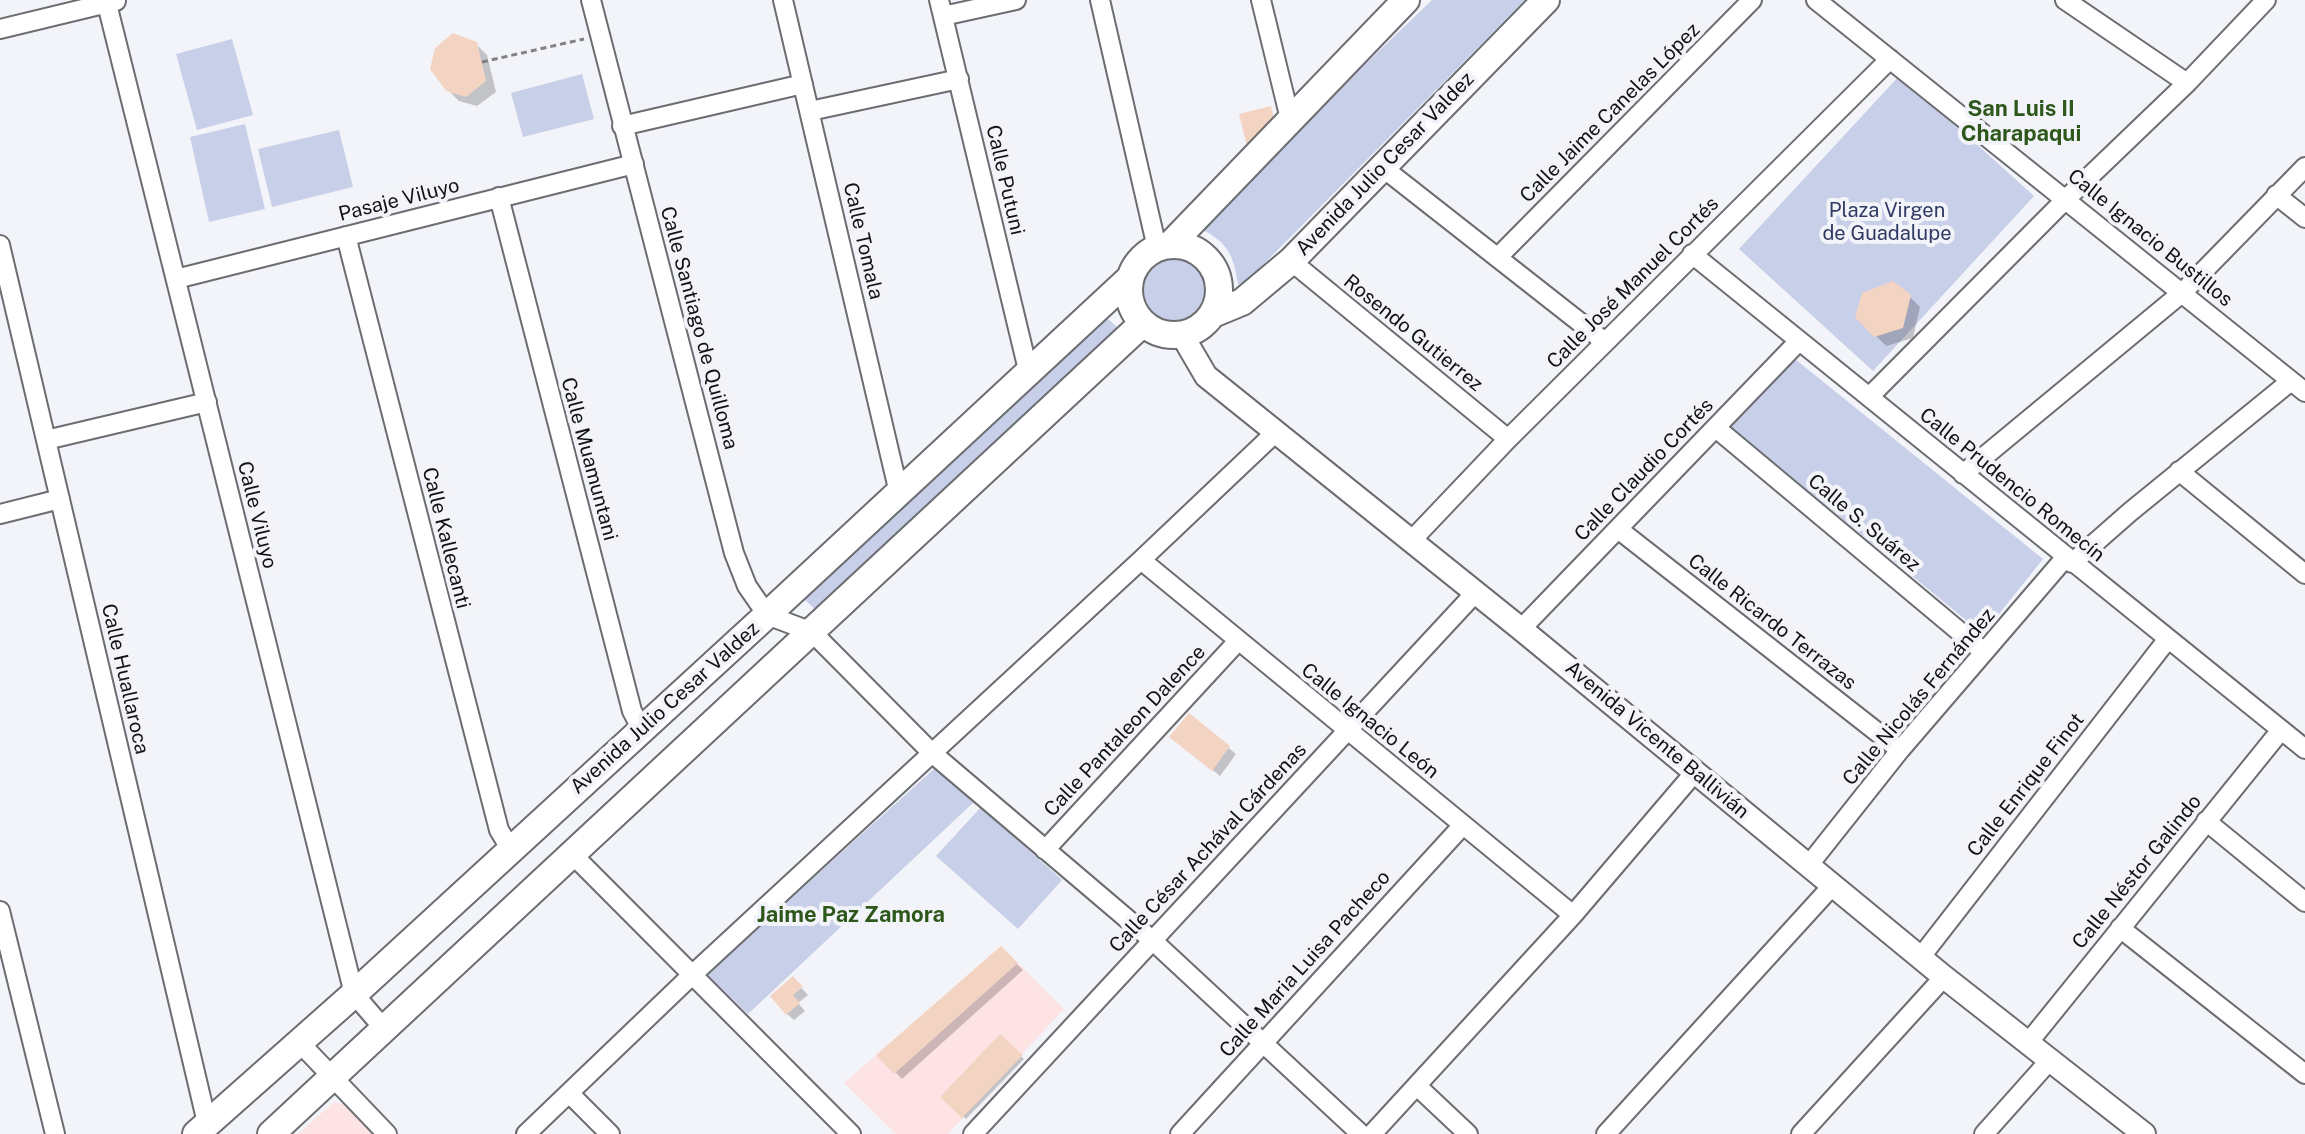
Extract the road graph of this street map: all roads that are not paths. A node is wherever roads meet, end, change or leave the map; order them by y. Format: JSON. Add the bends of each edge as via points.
{"nodes":[{"id":1,"x":591,"y":0,"type":"edge"},
{"id":2,"x":783,"y":0,"type":"edge"},
{"id":3,"x":1016,"y":0,"type":"edge"},
{"id":4,"x":1100,"y":0,"type":"edge"},
{"id":5,"x":1261,"y":0,"type":"edge"},
{"id":6,"x":1406,"y":0,"type":"edge"},
{"id":7,"x":1546,"y":0,"type":"edge"},
{"id":8,"x":1752,"y":0,"type":"edge"},
{"id":9,"x":1816,"y":0,"type":"edge"},
{"id":10,"x":2065,"y":0,"type":"edge"},
{"id":11,"x":2266,"y":0,"type":"edge"},
{"id":12,"x":111,"y":1,"type":"edge"},
{"id":13,"x":941,"y":8,"type":"edge"},
{"id":14,"x":0,"y":29,"type":"edge"},
{"id":15,"x":1890,"y":59,"type":"junction"},
{"id":16,"x":959,"y":79,"type":"junction"},
{"id":17,"x":2187,"y":83,"type":"junction"},
{"id":18,"x":803,"y":84,"type":"junction"},
{"id":19,"x":810,"y":111,"type":"junction"},
{"id":20,"x":1290,"y":119,"type":"junction"},
{"id":21,"x":622,"y":126,"type":"junction"},
{"id":22,"x":634,"y":164,"type":"junction"},
{"id":23,"x":1382,"y":167,"type":"junction"},
{"id":24,"x":2305,"y":167,"type":"edge"},
{"id":25,"x":2276,"y":195,"type":"junction"},
{"id":26,"x":499,"y":197,"type":"junction"},
{"id":27,"x":2066,"y":199,"type":"junction"},
{"id":28,"x":2305,"y":218,"type":"edge"},
{"id":29,"x":346,"y":236,"type":"junction"},
{"id":30,"x":0,"y":245,"type":"edge"},
{"id":31,"x":1164,"y":247,"type":"junction"},
{"id":32,"x":1692,"y":254,"type":"junction"},
{"id":33,"x":1498,"y":257,"type":"junction"},
{"id":34,"x":1291,"y":261,"type":"junction"},
{"id":35,"x":1130,"y":278,"type":"junction"},
{"id":36,"x":176,"y":279,"type":"junction"},
{"id":37,"x":2183,"y":292,"type":"junction"},
{"id":38,"x":1213,"y":314,"type":"junction"},
{"id":39,"x":1142,"y":324,"type":"junction"},
{"id":40,"x":1182,"y":335,"type":"junction"},
{"id":41,"x":1799,"y":341,"type":"junction"},
{"id":42,"x":1605,"y":342,"type":"junction"},
{"id":43,"x":1028,"y":370,"type":"junction"},
{"id":44,"x":2298,"y":386,"type":"edge"},
{"id":45,"x":1869,"y":397,"type":"junction"},
{"id":46,"x":207,"y":402,"type":"junction"},
{"id":47,"x":1716,"y":428,"type":"junction"},
{"id":48,"x":1276,"y":432,"type":"junction"},
{"id":49,"x":1508,"y":439,"type":"junction"},
{"id":50,"x":46,"y":440,"type":"junction"},
{"id":51,"x":2179,"y":471,"type":"junction"},
{"id":52,"x":1963,"y":474,"type":"junction"},
{"id":53,"x":899,"y":493,"type":"junction"},
{"id":54,"x":60,"y":499,"type":"junction"},
{"id":55,"x":0,"y":514,"type":"edge"},
{"id":56,"x":1618,"y":529,"type":"junction"},
{"id":57,"x":1411,"y":541,"type":"junction"},
{"id":58,"x":1141,"y":560,"type":"junction"},
{"id":59,"x":2069,"y":560,"type":"junction"},
{"id":60,"x":2305,"y":574,"type":"edge"},
{"id":61,"x":1476,"y":592,"type":"junction"},
{"id":62,"x":767,"y":615,"type":"junction"},
{"id":63,"x":1521,"y":629,"type":"junction"},
{"id":64,"x":812,"y":632,"type":"junction"},
{"id":65,"x":2167,"y":640,"type":"junction"},
{"id":66,"x":1238,"y":641,"type":"junction"},
{"id":67,"x":1984,"y":652,"type":"junction"},
{"id":68,"x":642,"y":730,"type":"junction"},
{"id":69,"x":2281,"y":730,"type":"junction"},
{"id":70,"x":1347,"y":731,"type":"junction"},
{"id":71,"x":2305,"y":749,"type":"edge"},
{"id":72,"x":1900,"y":750,"type":"junction"},
{"id":73,"x":932,"y":753,"type":"junction"},
{"id":74,"x":1695,"y":772,"type":"junction"},
{"id":75,"x":2206,"y":821,"type":"junction"},
{"id":76,"x":1463,"y":825,"type":"junction"},
{"id":77,"x":510,"y":848,"type":"junction"},
{"id":78,"x":1045,"y":850,"type":"junction"},
{"id":79,"x":572,"y":854,"type":"junction"},
{"id":80,"x":1808,"y":866,"type":"junction"},
{"id":81,"x":1833,"y":885,"type":"junction"},
{"id":82,"x":2305,"y":902,"type":"edge"},
{"id":83,"x":0,"y":911,"type":"edge"},
{"id":84,"x":1573,"y":915,"type":"junction"},
{"id":85,"x":2120,"y":928,"type":"junction"},
{"id":86,"x":1152,"y":940,"type":"junction"},
{"id":87,"x":1920,"y":958,"type":"junction"},
{"id":88,"x":692,"y":975,"type":"junction"},
{"id":89,"x":1944,"y":977,"type":"junction"},
{"id":90,"x":354,"y":994,"type":"junction"},
{"id":91,"x":385,"y":1030,"type":"junction"},
{"id":92,"x":299,"y":1042,"type":"junction"},
{"id":93,"x":1263,"y":1043,"type":"junction"},
{"id":94,"x":2028,"y":1043,"type":"junction"},
{"id":95,"x":2050,"y":1060,"type":"junction"},
{"id":96,"x":2305,"y":1074,"type":"edge"},
{"id":97,"x":332,"y":1078,"type":"junction"},
{"id":98,"x":1417,"y":1086,"type":"junction"},
{"id":99,"x":570,"y":1094,"type":"junction"},
{"id":100,"x":201,"y":1129,"type":"edge"},
{"id":101,"x":55,"y":1134,"type":"edge"},
{"id":102,"x":271,"y":1134,"type":"edge"},
{"id":103,"x":387,"y":1134,"type":"edge"},
{"id":104,"x":526,"y":1134,"type":"edge"},
{"id":105,"x":610,"y":1134,"type":"edge"},
{"id":106,"x":851,"y":1134,"type":"edge"},
{"id":107,"x":973,"y":1134,"type":"edge"},
{"id":108,"x":1180,"y":1134,"type":"edge"},
{"id":109,"x":1361,"y":1134,"type":"edge"},
{"id":110,"x":1372,"y":1134,"type":"edge"},
{"id":111,"x":1468,"y":1134,"type":"edge"},
{"id":112,"x":1606,"y":1134,"type":"edge"},
{"id":113,"x":1801,"y":1134,"type":"edge"},
{"id":114,"x":1984,"y":1134,"type":"edge"},
{"id":115,"x":2144,"y":1134,"type":"edge"}],
"edges":[{"from":1,"to":21,"type":"street","name":"Calle Santiago de Quilloma"},
{"from":2,"to":18,"type":"street","name":"Calle Tomala"},
{"from":3,"to":13,"type":"street"},
{"from":4,"to":31,"type":"street"},
{"from":5,"to":20,"type":"street"},
{"from":6,"to":20,"type":"main road"},
{"from":7,"to":23,"type":"main road","name":"Avenida Julio Cesar Valdez"},
{"from":8,"to":33,"type":"street","name":"Calle Jaime Canelas López"},
{"from":9,"to":15,"type":"street","name":"Calle Ignacio Bustillos"},
{"from":10,"to":17,"type":"street"},
{"from":11,"to":17,"type":"street"},
{"from":12,"to":14,"type":"street"},
{"from":12,"to":36,"type":"street","name":"Calle Viluyo"},
{"from":13,"to":16,"type":"street","name":"Calle Putuni"},
{"from":15,"to":27,"type":"street","name":"Calle Ignacio Bustillos"},
{"from":15,"to":32,"type":"street","name":"Calle José Manuel Cortés"},
{"from":16,"to":19,"type":"street"},
{"from":16,"to":43,"type":"street","name":"Calle Putuni"},
{"from":17,"to":27,"type":"street"},
{"from":18,"to":19,"type":"street","name":"Calle Tomala"},
{"from":18,"to":21,"type":"street"},
{"from":19,"to":53,"type":"street","name":"Calle Tomala"},
{"from":20,"to":31,"type":"main road"},
{"from":21,"to":22,"type":"street","name":"Calle Santiago de Quilloma"},
{"from":22,"to":26,"type":"street","name":"Pasaje Viluyo"},
{"from":22,"to":62,"type":"street","name":"Calle Santiago de Quilloma","via":[[734,553],[747,586]]},
{"from":23,"to":33,"type":"street"},
{"from":23,"to":34,"type":"main road","name":"Avenida Julio Cesar Valdez"},
{"from":24,"to":25,"type":"street"},
{"from":25,"to":28,"type":"street"},
{"from":25,"to":37,"type":"street"},
{"from":26,"to":29,"type":"street","name":"Pasaje Viluyo"},
{"from":26,"to":68,"type":"street","name":"Calle Muamuntani","via":[[632,711]]},
{"from":27,"to":37,"type":"street","name":"Calle Ignacio Bustillos"},
{"from":27,"to":45,"type":"street"},
{"from":29,"to":36,"type":"street","name":"Pasaje Viluyo"},
{"from":29,"to":77,"type":"street","name":"Calle Kallecanti","via":[[499,830]]},
{"from":30,"to":50,"type":"street","name":"Calle Huallaroca"},
{"from":31,"to":35,"type":"main road","via":[[1143,257]]},
{"from":31,"to":38,"type":"main road","via":[[1184,246],[1208,261],[1219,286]]},
{"from":32,"to":41,"type":"street","name":"Calle Prudencio Romecín"},
{"from":32,"to":42,"type":"street","name":"Calle José Manuel Cortés"},
{"from":33,"to":42,"type":"street"},
{"from":34,"to":38,"type":"main road","name":"Avenida Julio Cesar Valdez","via":[[1242,302]]},
{"from":34,"to":49,"type":"street","name":"Rosendo Gutierrez"},
{"from":35,"to":39,"type":"main road","via":[[1128,294]]},
{"from":35,"to":43,"type":"main road","name":"Avenida Julio Cesar Valdez"},
{"from":36,"to":46,"type":"street","name":"Calle Viluyo"},
{"from":37,"to":44,"type":"street","name":"Calle Ignacio Bustillos"},
{"from":37,"to":52,"type":"street"},
{"from":38,"to":40,"type":"main road"},
{"from":39,"to":40,"type":"main road","via":[[1161,334]]},
{"from":39,"to":64,"type":"main road"},
{"from":40,"to":48,"type":"street","name":"Avenida Vicente Ballivián","via":[[1206,376]]},
{"from":41,"to":45,"type":"street","name":"Calle Prudencio Romecín"},
{"from":41,"to":47,"type":"street","name":"Calle Claudio Cortés"},
{"from":42,"to":49,"type":"street","name":"Calle José Manuel Cortés"},
{"from":43,"to":53,"type":"main road","name":"Avenida Julio Cesar Valdez"},
{"from":44,"to":51,"type":"street","name":"Calle Nicolás Fernández"},
{"from":45,"to":52,"type":"street","name":"Calle Prudencio Romecín"},
{"from":46,"to":50,"type":"street"},
{"from":46,"to":90,"type":"street","name":"Calle Viluyo"},
{"from":47,"to":56,"type":"street","name":"Calle Claudio Cortés"},
{"from":47,"to":67,"type":"street","name":"Calle S. Suárez"},
{"from":48,"to":57,"type":"street","name":"Avenida Vicente Ballivián"},
{"from":48,"to":58,"type":"street"},
{"from":49,"to":57,"type":"street","name":"Calle José Manuel Cortés"},
{"from":50,"to":54,"type":"street","name":"Calle Huallaroca"},
{"from":51,"to":59,"type":"street","name":"Calle Nicolás Fernández"},
{"from":51,"to":60,"type":"street"},
{"from":52,"to":59,"type":"street","name":"Calle Prudencio Romecín"},
{"from":53,"to":62,"type":"main road","name":"Avenida Julio Cesar Valdez"},
{"from":54,"to":55,"type":"street"},
{"from":54,"to":100,"type":"street","name":"Calle Huallaroca"},
{"from":56,"to":63,"type":"street","name":"Calle Claudio Cortés"},
{"from":56,"to":72,"type":"street","name":"Calle Ricardo Terrazas"},
{"from":57,"to":61,"type":"street","name":"Avenida Vicente Ballivián"},
{"from":58,"to":66,"type":"street","name":"Calle Ignacio León"},
{"from":58,"to":73,"type":"street"},
{"from":59,"to":65,"type":"street","name":"Calle Prudencio Romecín"},
{"from":59,"to":67,"type":"street","name":"Calle Nicolás Fernández"},
{"from":61,"to":63,"type":"street","name":"Avenida Vicente Ballivián"},
{"from":61,"to":70,"type":"street","name":"Calle César Achával Cárdenas"},
{"from":62,"to":64,"type":"street"},
{"from":62,"to":68,"type":"main road","name":"Avenida Julio Cesar Valdez"},
{"from":63,"to":74,"type":"street","name":"Avenida Vicente Ballivián"},
{"from":64,"to":73,"type":"street"},
{"from":64,"to":79,"type":"main road"},
{"from":65,"to":69,"type":"street","name":"Calle Prudencio Romecín"},
{"from":65,"to":87,"type":"street","name":"Calle Enrique Finot"},
{"from":66,"to":70,"type":"street","name":"Calle Ignacio León"},
{"from":66,"to":78,"type":"street","name":"Calle Pantaleon Dalence"},
{"from":67,"to":72,"type":"street","name":"Calle Nicolás Fernández"},
{"from":68,"to":77,"type":"main road","name":"Avenida Julio Cesar Valdez"},
{"from":69,"to":71,"type":"street","name":"Calle Prudencio Romecín"},
{"from":69,"to":75,"type":"street","name":"Calle Néstor Galindo"},
{"from":70,"to":76,"type":"street","name":"Calle Ignacio León"},
{"from":70,"to":86,"type":"street","name":"Calle César Achával Cárdenas"},
{"from":72,"to":80,"type":"street","name":"Calle Nicolás Fernández"},
{"from":73,"to":78,"type":"street"},
{"from":73,"to":88,"type":"street"},
{"from":74,"to":80,"type":"street","name":"Avenida Vicente Ballivián"},
{"from":74,"to":84,"type":"street"},
{"from":75,"to":82,"type":"street"},
{"from":75,"to":85,"type":"street","name":"Calle Néstor Galindo"},
{"from":76,"to":84,"type":"street","name":"Calle Ignacio León"},
{"from":76,"to":93,"type":"street","name":"Calle Maria Luisa Pacheco"},
{"from":77,"to":90,"type":"main road","name":"Avenida Julio Cesar Valdez"},
{"from":78,"to":86,"type":"street"},
{"from":79,"to":88,"type":"street"},
{"from":79,"to":91,"type":"main road"},
{"from":80,"to":81,"type":"street","name":"Avenida Vicente Ballivián"},
{"from":81,"to":87,"type":"street","name":"Avenida Vicente Ballivián"},
{"from":81,"to":112,"type":"street"},
{"from":83,"to":101,"type":"street"},
{"from":84,"to":98,"type":"street"},
{"from":85,"to":94,"type":"street","name":"Calle Néstor Galindo"},
{"from":85,"to":96,"type":"street"},
{"from":86,"to":93,"type":"street"},
{"from":86,"to":107,"type":"street","name":"Calle César Achával Cárdenas"},
{"from":87,"to":89,"type":"street","name":"Avenida Vicente Ballivián"},
{"from":88,"to":99,"type":"street"},
{"from":88,"to":106,"type":"street"},
{"from":89,"to":94,"type":"street","name":"Avenida Vicente Ballivián"},
{"from":89,"to":113,"type":"street"},
{"from":90,"to":91,"type":"street","name":"Calle Viluyo"},
{"from":90,"to":92,"type":"main road","name":"Avenida Julio Cesar Valdez"},
{"from":91,"to":97,"type":"main road"},
{"from":92,"to":97,"type":"street"},
{"from":92,"to":100,"type":"main road","name":"Avenida Julio Cesar Valdez"},
{"from":93,"to":108,"type":"street","name":"Calle Maria Luisa Pacheco"},
{"from":93,"to":109,"type":"street"},
{"from":94,"to":95,"type":"street","name":"Avenida Vicente Ballivián"},
{"from":95,"to":114,"type":"street"},
{"from":95,"to":115,"type":"street","name":"Avenida Vicente Ballivián"},
{"from":97,"to":102,"type":"main road"},
{"from":97,"to":103,"type":"street"},
{"from":98,"to":110,"type":"street"},
{"from":98,"to":111,"type":"street"},
{"from":99,"to":104,"type":"street"},
{"from":99,"to":105,"type":"street"}]}
